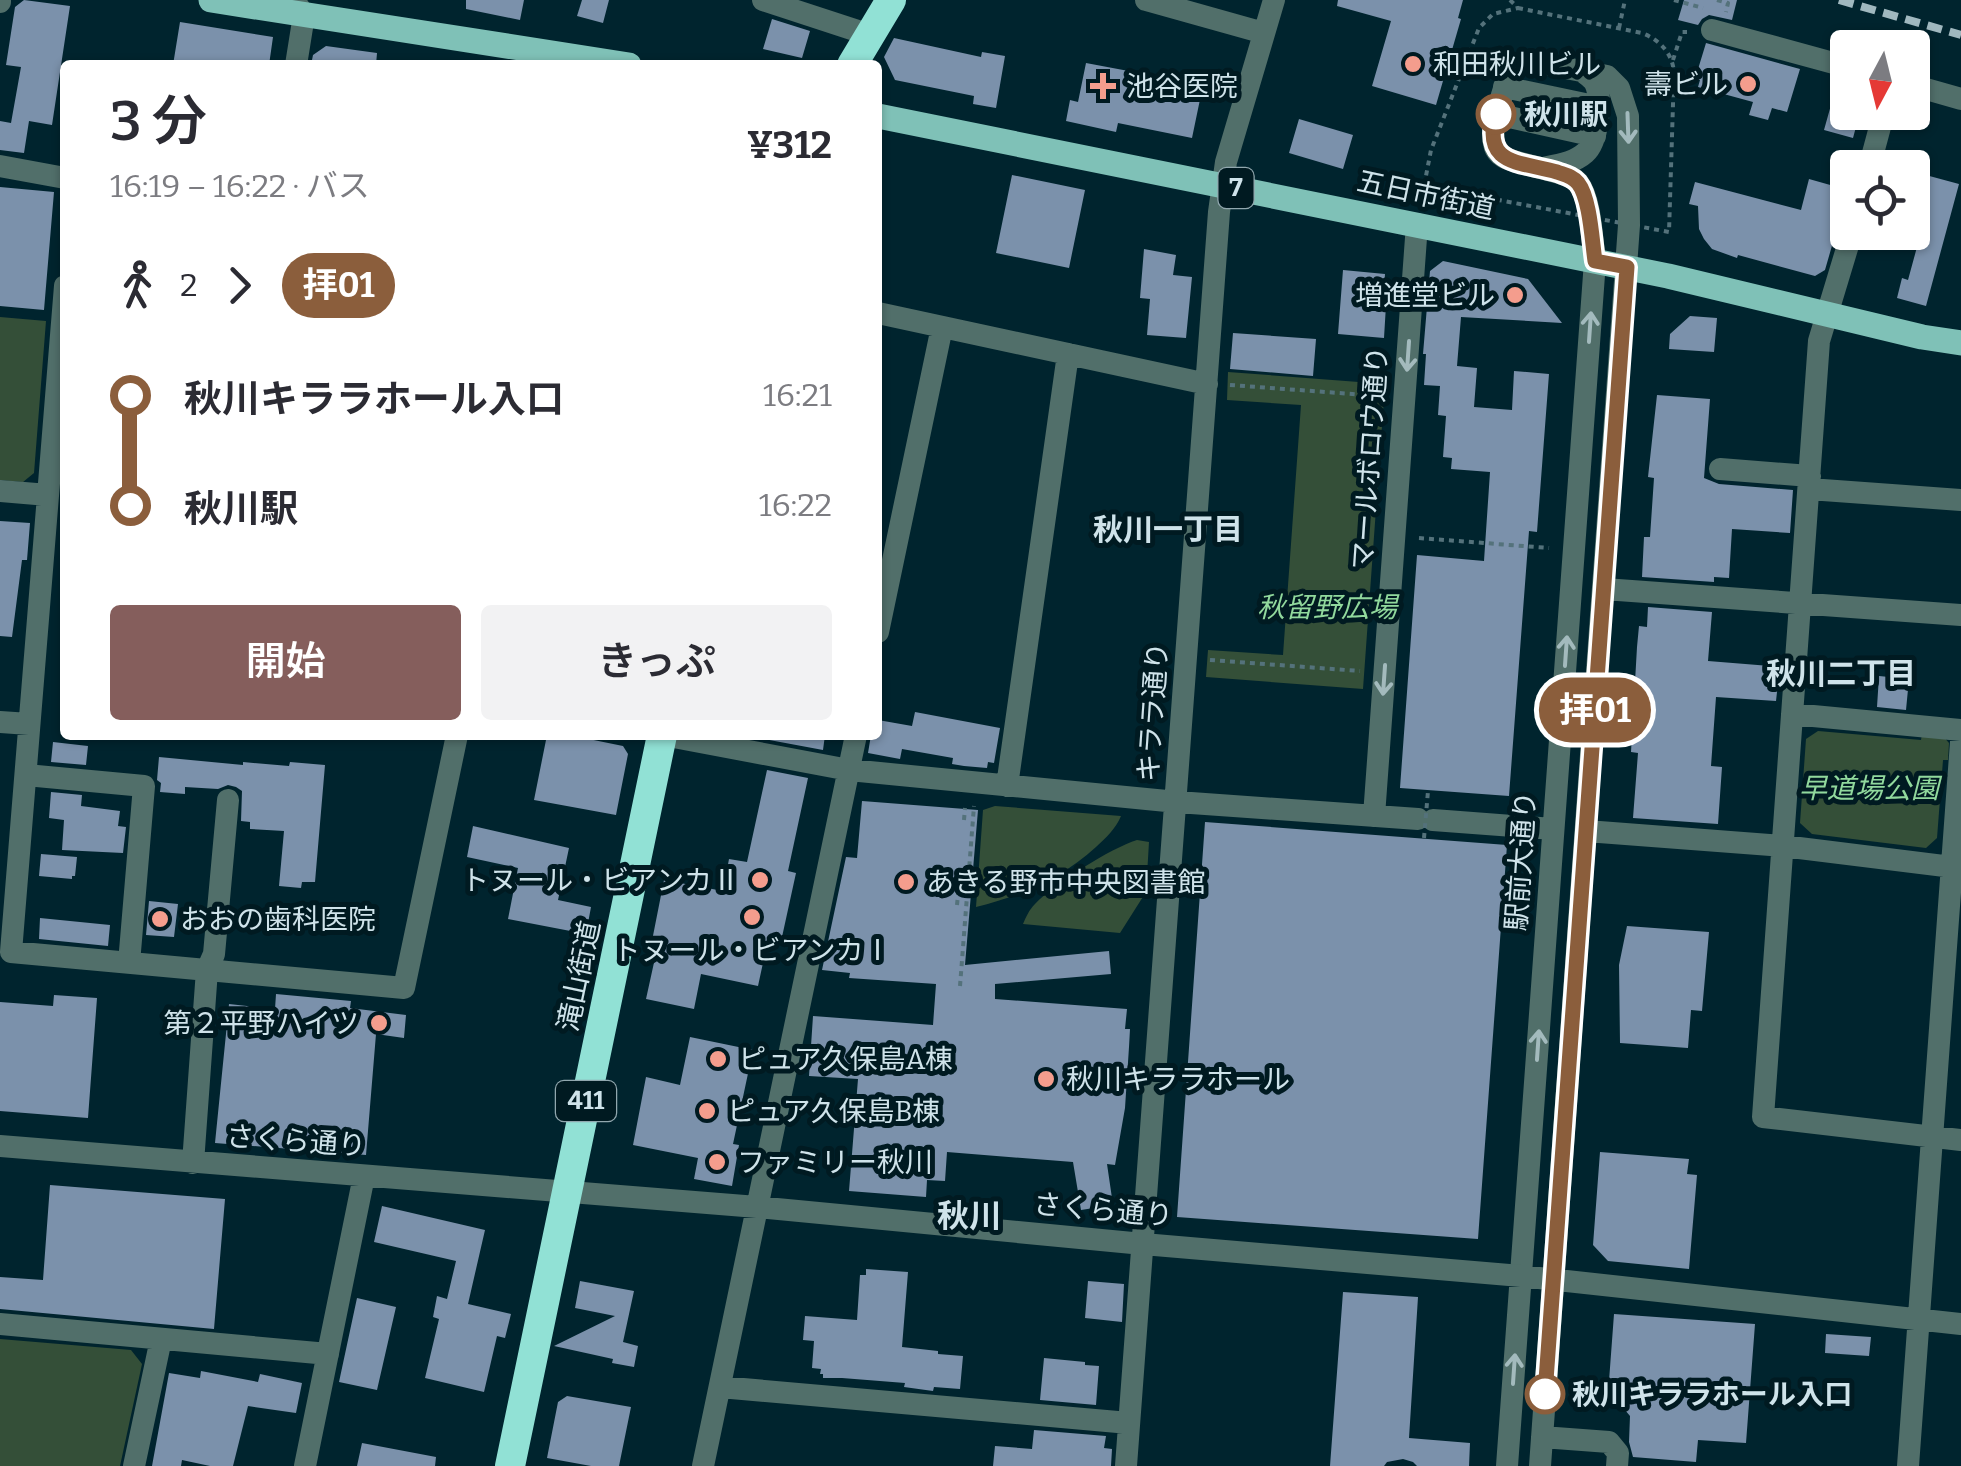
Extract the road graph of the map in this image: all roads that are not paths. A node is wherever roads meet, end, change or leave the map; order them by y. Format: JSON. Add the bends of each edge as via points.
{"nodes":[{"id":1,"x":211,"y":0,"type":"edge"},
{"id":2,"x":763,"y":0,"type":"edge"},
{"id":3,"x":891,"y":0,"type":"edge"},
{"id":4,"x":1146,"y":0,"type":"edge"},
{"id":5,"x":1274,"y":0,"type":"edge"},
{"id":6,"x":299,"y":8,"type":"edge"},
{"id":7,"x":1712,"y":30,"type":"road end"},
{"id":8,"x":1264,"y":33,"type":"junction"},
{"id":9,"x":870,"y":34,"type":"junction"},
{"id":10,"x":296,"y":60,"type":"edge"},
{"id":11,"x":599,"y":60,"type":"edge"},
{"id":12,"x":855,"y":60,"type":"edge"},
{"id":13,"x":1830,"y":63,"type":"edge"},
{"id":14,"x":1583,"y":72,"type":"junction"},
{"id":15,"x":1504,"y":88,"type":"junction"},
{"id":16,"x":1930,"y":91,"type":"edge"},
{"id":17,"x":1961,"y":99,"type":"edge"},
{"id":18,"x":1598,"y":107,"type":"junction"},
{"id":19,"x":1496,"y":114,"type":"junction"},
{"id":20,"x":882,"y":117,"type":"edge"},
{"id":21,"x":1595,"y":136,"type":"junction"},
{"id":22,"x":0,"y":166,"type":"edge"},
{"id":23,"x":1542,"y":168,"type":"junction"},
{"id":24,"x":60,"y":177,"type":"edge"},
{"id":25,"x":1222,"y":186,"type":"junction"},
{"id":26,"x":1417,"y":224,"type":"junction"},
{"id":27,"x":1847,"y":250,"type":"edge"},
{"id":28,"x":1595,"y":261,"type":"junction"},
{"id":29,"x":1627,"y":267,"type":"junction"},
{"id":30,"x":1828,"y":314,"type":"junction"},
{"id":31,"x":882,"y":315,"type":"edge"},
{"id":32,"x":942,"y":327,"type":"junction"},
{"id":33,"x":1961,"y":344,"type":"edge"},
{"id":34,"x":1068,"y":354,"type":"junction"},
{"id":35,"x":60,"y":371,"type":"edge"},
{"id":36,"x":1206,"y":384,"type":"junction"},
{"id":37,"x":1720,"y":469,"type":"dead end"},
{"id":38,"x":1809,"y":482,"type":"junction"},
{"id":39,"x":0,"y":491,"type":"edge"},
{"id":40,"x":48,"y":495,"type":"junction"},
{"id":41,"x":1961,"y":500,"type":"edge"},
{"id":42,"x":54,"y":569,"type":"edge"},
{"id":43,"x":1604,"y":589,"type":"junction"},
{"id":44,"x":1800,"y":603,"type":"junction"},
{"id":45,"x":882,"y":613,"type":"edge"},
{"id":46,"x":1961,"y":615,"type":"edge"},
{"id":47,"x":1792,"y":714,"type":"junction"},
{"id":48,"x":0,"y":722,"type":"edge"},
{"id":49,"x":30,"y":724,"type":"junction"},
{"id":50,"x":1961,"y":730,"type":"edge"},
{"id":51,"x":456,"y":740,"type":"edge"},
{"id":52,"x":661,"y":740,"type":"edge"},
{"id":53,"x":689,"y":740,"type":"edge"},
{"id":54,"x":855,"y":740,"type":"edge"},
{"id":55,"x":1961,"y":742,"type":"edge"},
{"id":56,"x":848,"y":770,"type":"junction"},
{"id":57,"x":26,"y":775,"type":"junction"},
{"id":58,"x":1007,"y":786,"type":"junction"},
{"id":59,"x":228,"y":800,"type":"dead end"},
{"id":60,"x":1176,"y":802,"type":"junction"},
{"id":61,"x":1374,"y":816,"type":"junction"},
{"id":62,"x":1553,"y":829,"type":"junction"},
{"id":63,"x":1586,"y":832,"type":"junction"},
{"id":64,"x":1782,"y":846,"type":"junction"},
{"id":65,"x":1956,"y":868,"type":"edge"},
{"id":66,"x":8,"y":905,"type":"edge"},
{"id":67,"x":129,"y":962,"type":"junction"},
{"id":68,"x":207,"y":970,"type":"junction"},
{"id":69,"x":1951,"y":1005,"type":"edge"},
{"id":70,"x":1932,"y":1137,"type":"junction"},
{"id":71,"x":1961,"y":1140,"type":"edge"},
{"id":72,"x":0,"y":1146,"type":"edge"},
{"id":73,"x":193,"y":1164,"type":"junction"},
{"id":74,"x":364,"y":1176,"type":"junction"},
{"id":75,"x":568,"y":1192,"type":"junction"},
{"id":76,"x":757,"y":1207,"type":"junction"},
{"id":77,"x":1144,"y":1244,"type":"junction"},
{"id":78,"x":1521,"y":1276,"type":"junction"},
{"id":79,"x":1554,"y":1279,"type":"junction"},
{"id":80,"x":1919,"y":1320,"type":"junction"},
{"id":81,"x":0,"y":1324,"type":"edge"},
{"id":82,"x":1961,"y":1324,"type":"edge"},
{"id":83,"x":161,"y":1339,"type":"junction"},
{"id":84,"x":328,"y":1354,"type":"junction"},
{"id":85,"x":720,"y":1387,"type":"junction"},
{"id":86,"x":1129,"y":1423,"type":"junction"},
{"id":87,"x":1542,"y":1437,"type":"junction"},
{"id":88,"x":134,"y":1466,"type":"edge"},
{"id":89,"x":305,"y":1466,"type":"edge"},
{"id":90,"x":510,"y":1466,"type":"edge"},
{"id":91,"x":703,"y":1466,"type":"edge"},
{"id":92,"x":1126,"y":1466,"type":"edge"},
{"id":93,"x":1507,"y":1466,"type":"edge"},
{"id":94,"x":1540,"y":1466,"type":"edge"},
{"id":95,"x":1617,"y":1466,"type":"edge"},
{"id":96,"x":1908,"y":1466,"type":"edge"}],
"edges":[{"from":1,"to":6,"type":"main road"},
{"from":2,"to":9,"type":"street"},
{"from":3,"to":9,"type":"highway"},
{"from":4,"to":8,"type":"street"},
{"from":5,"to":8,"type":"street","name":"キララ通り"},
{"from":6,"to":10,"type":"street"},
{"from":6,"to":11,"type":"main road"},
{"from":7,"to":13,"type":"street"},
{"from":8,"to":25,"type":"street","name":"キララ通り"},
{"from":9,"to":12,"type":"highway"},
{"from":14,"to":15,"type":"street","via":[[1530,61],[1510,73]]},
{"from":14,"to":18,"type":"street","via":[[1594,80]]},
{"from":14,"to":29,"type":"street","one_way":true,"via":[[1614,82],[1626,106]]},
{"from":15,"to":18,"type":"street"},
{"from":15,"to":19,"type":"street"},
{"from":16,"to":17,"type":"street"},
{"from":18,"to":21,"type":"street"},
{"from":19,"to":21,"type":"street"},
{"from":19,"to":23,"type":"street","via":[[1495,150]]},
{"from":20,"to":25,"type":"main road","name":"五日市街道","number":"7"},
{"from":21,"to":23,"type":"street","via":[[1572,162]]},
{"from":22,"to":24,"type":"street"},
{"from":23,"to":28,"type":"street","name":"駅前大通り","via":[[1580,186]]},
{"from":25,"to":26,"type":"main road","name":"五日市街道","number":"7"},
{"from":25,"to":36,"type":"street","name":"キララ通り"},
{"from":26,"to":28,"type":"main road","name":"五日市街道","number":"7"},
{"from":26,"to":61,"type":"street","name":"マールボロウ通り","one_way":true},
{"from":27,"to":30,"type":"street"},
{"from":28,"to":29,"type":"main road","name":"五日市街道","number":"7"},
{"from":62,"to":28,"type":"street","name":"駅前大通り","one_way":true},
{"from":29,"to":30,"type":"main road","name":"五日市街道","number":"7"},
{"from":29,"to":43,"type":"street"},
{"from":30,"to":33,"type":"main road","name":"五日市街道","number":"7"},
{"from":30,"to":38,"type":"street"},
{"from":31,"to":32,"type":"street"},
{"from":32,"to":34,"type":"street"},
{"from":32,"to":45,"type":"street"},
{"from":34,"to":36,"type":"street"},
{"from":34,"to":58,"type":"street"},
{"from":35,"to":40,"type":"street"},
{"from":36,"to":60,"type":"street","name":"キララ通り"},
{"from":37,"to":38,"type":"street"},
{"from":38,"to":41,"type":"street"},
{"from":38,"to":44,"type":"street"},
{"from":39,"to":40,"type":"street"},
{"from":40,"to":42,"type":"street"},
{"from":42,"to":49,"type":"street"},
{"from":43,"to":44,"type":"street"},
{"from":43,"to":63,"type":"street"},
{"from":44,"to":46,"type":"street"},
{"from":44,"to":47,"type":"street"},
{"from":47,"to":50,"type":"street"},
{"from":47,"to":64,"type":"street"},
{"from":48,"to":49,"type":"street"},
{"from":49,"to":57,"type":"street"},
{"from":51,"to":68,"type":"street","via":[[404,988]]},
{"from":52,"to":75,"type":"highway","name":"滝山街道","number":"411"},
{"from":53,"to":56,"type":"street"},
{"from":54,"to":56,"type":"street"},
{"from":55,"to":65,"type":"street"},
{"from":56,"to":58,"type":"street"},
{"from":56,"to":76,"type":"street"},
{"from":57,"to":66,"type":"street"},
{"from":57,"to":67,"type":"street","via":[[144,786]]},
{"from":58,"to":60,"type":"street"},
{"from":59,"to":68,"type":"street"},
{"from":60,"to":61,"type":"street"},
{"from":60,"to":77,"type":"street","name":"キララ通り"},
{"from":61,"to":62,"type":"street","via":[[1425,826]]},
{"from":78,"to":62,"type":"street","name":"駅前大通り","one_way":true},
{"from":63,"to":64,"type":"street"},
{"from":63,"to":79,"type":"street"},
{"from":64,"to":65,"type":"street"},
{"from":64,"to":70,"type":"street","via":[[1763,1117]]},
{"from":65,"to":69,"type":"street"},
{"from":66,"to":67,"type":"street","via":[[12,952]]},
{"from":67,"to":68,"type":"street"},
{"from":68,"to":73,"type":"street"},
{"from":69,"to":70,"type":"street"},
{"from":70,"to":71,"type":"street"},
{"from":70,"to":80,"type":"street"},
{"from":72,"to":73,"type":"street","name":"さくら通り"},
{"from":73,"to":74,"type":"street","name":"さくら通り"},
{"from":74,"to":75,"type":"street","name":"さくら通り"},
{"from":74,"to":84,"type":"street"},
{"from":75,"to":76,"type":"street","name":"さくら通り"},
{"from":75,"to":90,"type":"highway","name":"滝山街道","number":"411"},
{"from":76,"to":77,"type":"street","name":"さくら通り"},
{"from":76,"to":85,"type":"street"},
{"from":77,"to":78,"type":"street","name":"さくら通り"},
{"from":77,"to":86,"type":"street","name":"キララ通り"},
{"from":78,"to":79,"type":"street","name":"さくら通り"},
{"from":93,"to":78,"type":"street","name":"駅前大通り","one_way":true},
{"from":79,"to":80,"type":"street","name":"さくら通り"},
{"from":79,"to":87,"type":"street"},
{"from":80,"to":82,"type":"street","name":"さくら通り"},
{"from":80,"to":96,"type":"street"},
{"from":81,"to":83,"type":"street"},
{"from":83,"to":84,"type":"street"},
{"from":83,"to":88,"type":"street"},
{"from":84,"to":89,"type":"street"},
{"from":85,"to":86,"type":"street"},
{"from":85,"to":91,"type":"street"},
{"from":86,"to":92,"type":"street","name":"キララ通り"},
{"from":87,"to":94,"type":"street"},
{"from":87,"to":95,"type":"street","via":[[1609,1442],[1618,1452]]}]}
